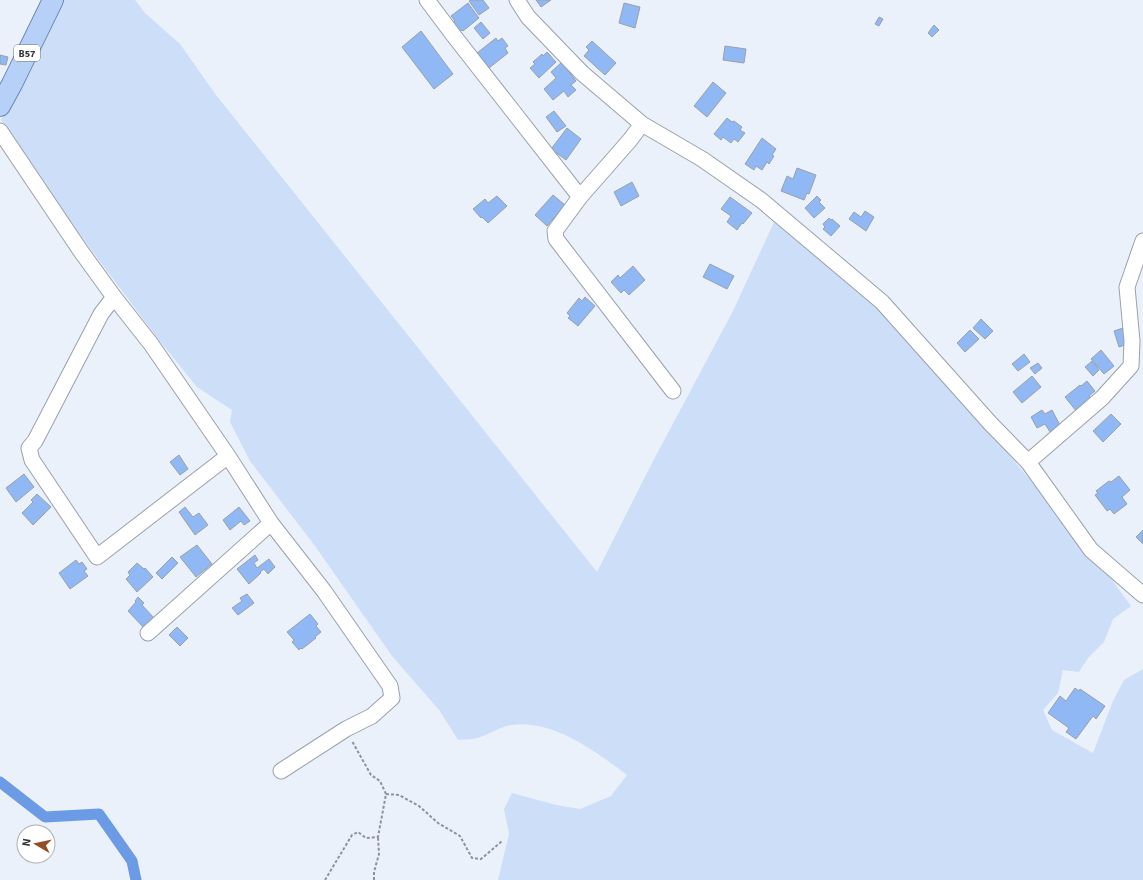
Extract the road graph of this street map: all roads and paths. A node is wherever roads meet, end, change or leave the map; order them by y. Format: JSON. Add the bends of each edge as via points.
{"nodes":[{"id":1,"x":53,"y":0,"type":"edge"},
{"id":2,"x":427,"y":0,"type":"edge"},
{"id":3,"x":517,"y":0,"type":"edge"},
{"id":4,"x":0,"y":106,"type":"edge"},
{"id":5,"x":642,"y":124,"type":"junction"},
{"id":6,"x":0,"y":131,"type":"edge"},
{"id":7,"x":580,"y":197,"type":"junction"},
{"id":8,"x":1143,"y":241,"type":"edge"},
{"id":9,"x":114,"y":297,"type":"junction"},
{"id":10,"x":673,"y":391,"type":"dead end"},
{"id":11,"x":228,"y":456,"type":"junction"},
{"id":12,"x":1028,"y":462,"type":"junction"},
{"id":13,"x":271,"y":523,"type":"junction"},
{"id":14,"x":1143,"y":595,"type":"edge"},
{"id":15,"x":148,"y":633,"type":"dead end"},
{"id":16,"x":346,"y":729,"type":"junction"},
{"id":17,"x":281,"y":771,"type":"dead end"},
{"id":18,"x":386,"y":794,"type":"junction"},
{"id":19,"x":378,"y":837,"type":"junction"},
{"id":20,"x":502,"y":841,"type":"dead end"},
{"id":21,"x":325,"y":880,"type":"edge"},
{"id":22,"x":374,"y":880,"type":"edge"}],
"edges":[{"from":1,"to":4,"type":"main road","number":"B57"},
{"from":2,"to":7,"type":"street"},
{"from":3,"to":5,"type":"street","via":[[528,17],[582,73]]},
{"from":5,"to":7,"type":"street"},
{"from":5,"to":12,"type":"street","via":[[702,159],[762,200],[882,302]]},
{"from":6,"to":9,"type":"street"},
{"from":7,"to":10,"type":"street","via":[[554,232],[556,239]]},
{"from":8,"to":12,"type":"street","via":[[1127,287],[1132,341],[1131,366],[1102,398]]},
{"from":9,"to":11,"type":"street","via":[[151,344]]},
{"from":9,"to":11,"type":"street","via":[[101,314],[29,448],[32,460],[96,557]]},
{"from":11,"to":13,"type":"street"},
{"from":12,"to":14,"type":"street","via":[[1091,550]]},
{"from":13,"to":15,"type":"street"},
{"from":13,"to":16,"type":"street","via":[[324,591],[390,686],[392,698],[372,716]]},
{"from":16,"to":17,"type":"street"},
{"from":16,"to":18,"type":"path","via":[[371,775],[380,781]]},
{"from":18,"to":19,"type":"path"},
{"from":18,"to":20,"type":"path","via":[[399,795],[412,802],[438,823],[460,836],[472,858],[481,859]]},
{"from":19,"to":21,"type":"path","via":[[366,838],[358,832],[352,835]]},
{"from":19,"to":22,"type":"path","via":[[379,854]]}]}
